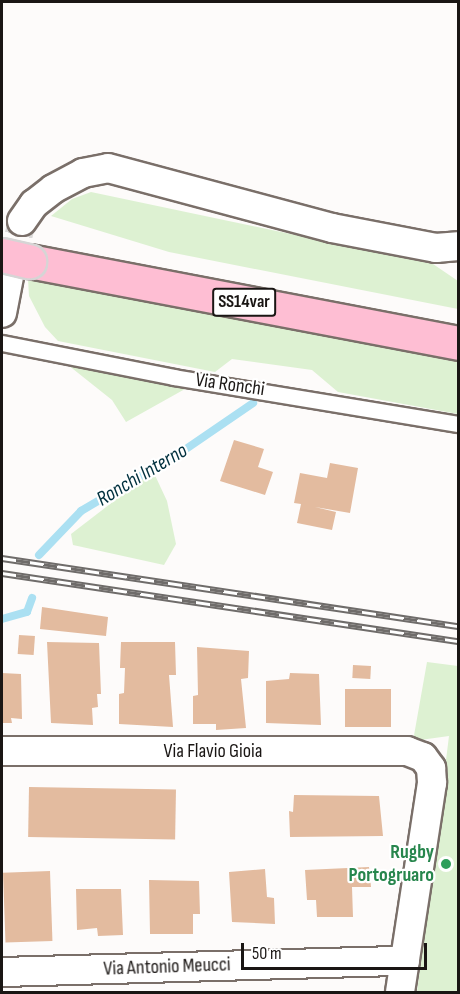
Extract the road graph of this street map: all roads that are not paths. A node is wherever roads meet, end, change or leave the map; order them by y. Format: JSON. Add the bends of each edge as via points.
{"nodes":[{"id":1,"x":22,"y":221,"type":"tunnel mouth"},
{"id":2,"x":459,"y":246,"type":"edge"},
{"id":3,"x":13,"y":264,"type":"edge"},
{"id":4,"x":2,"y":313,"type":"edge"},
{"id":5,"x":2,"y":343,"type":"edge"},
{"id":6,"x":459,"y":343,"type":"edge"},
{"id":7,"x":459,"y":424,"type":"edge"},
{"id":8,"x":2,"y":751,"type":"edge"},
{"id":9,"x":405,"y":961,"type":"junction"},
{"id":10,"x":2,"y":972,"type":"edge"},
{"id":11,"x":400,"y":993,"type":"edge"}],
"edges":[{"from":1,"to":2,"type":"street","via":[[53,189],[83,172],[108,168],[332,228],[436,248]]},
{"from":3,"to":4,"type":"street"},
{"from":3,"to":6,"type":"highway","number":"SS14var"},
{"from":5,"to":7,"type":"lane","name":"Via Ronchi","via":[[174,377]]},
{"from":8,"to":9,"type":"street","name":"Via Flavio Gioia","via":[[407,751],[423,757],[431,768],[432,783]]},
{"from":9,"to":10,"type":"street","name":"Via Antonio Meucci"},
{"from":9,"to":11,"type":"street"}]}
